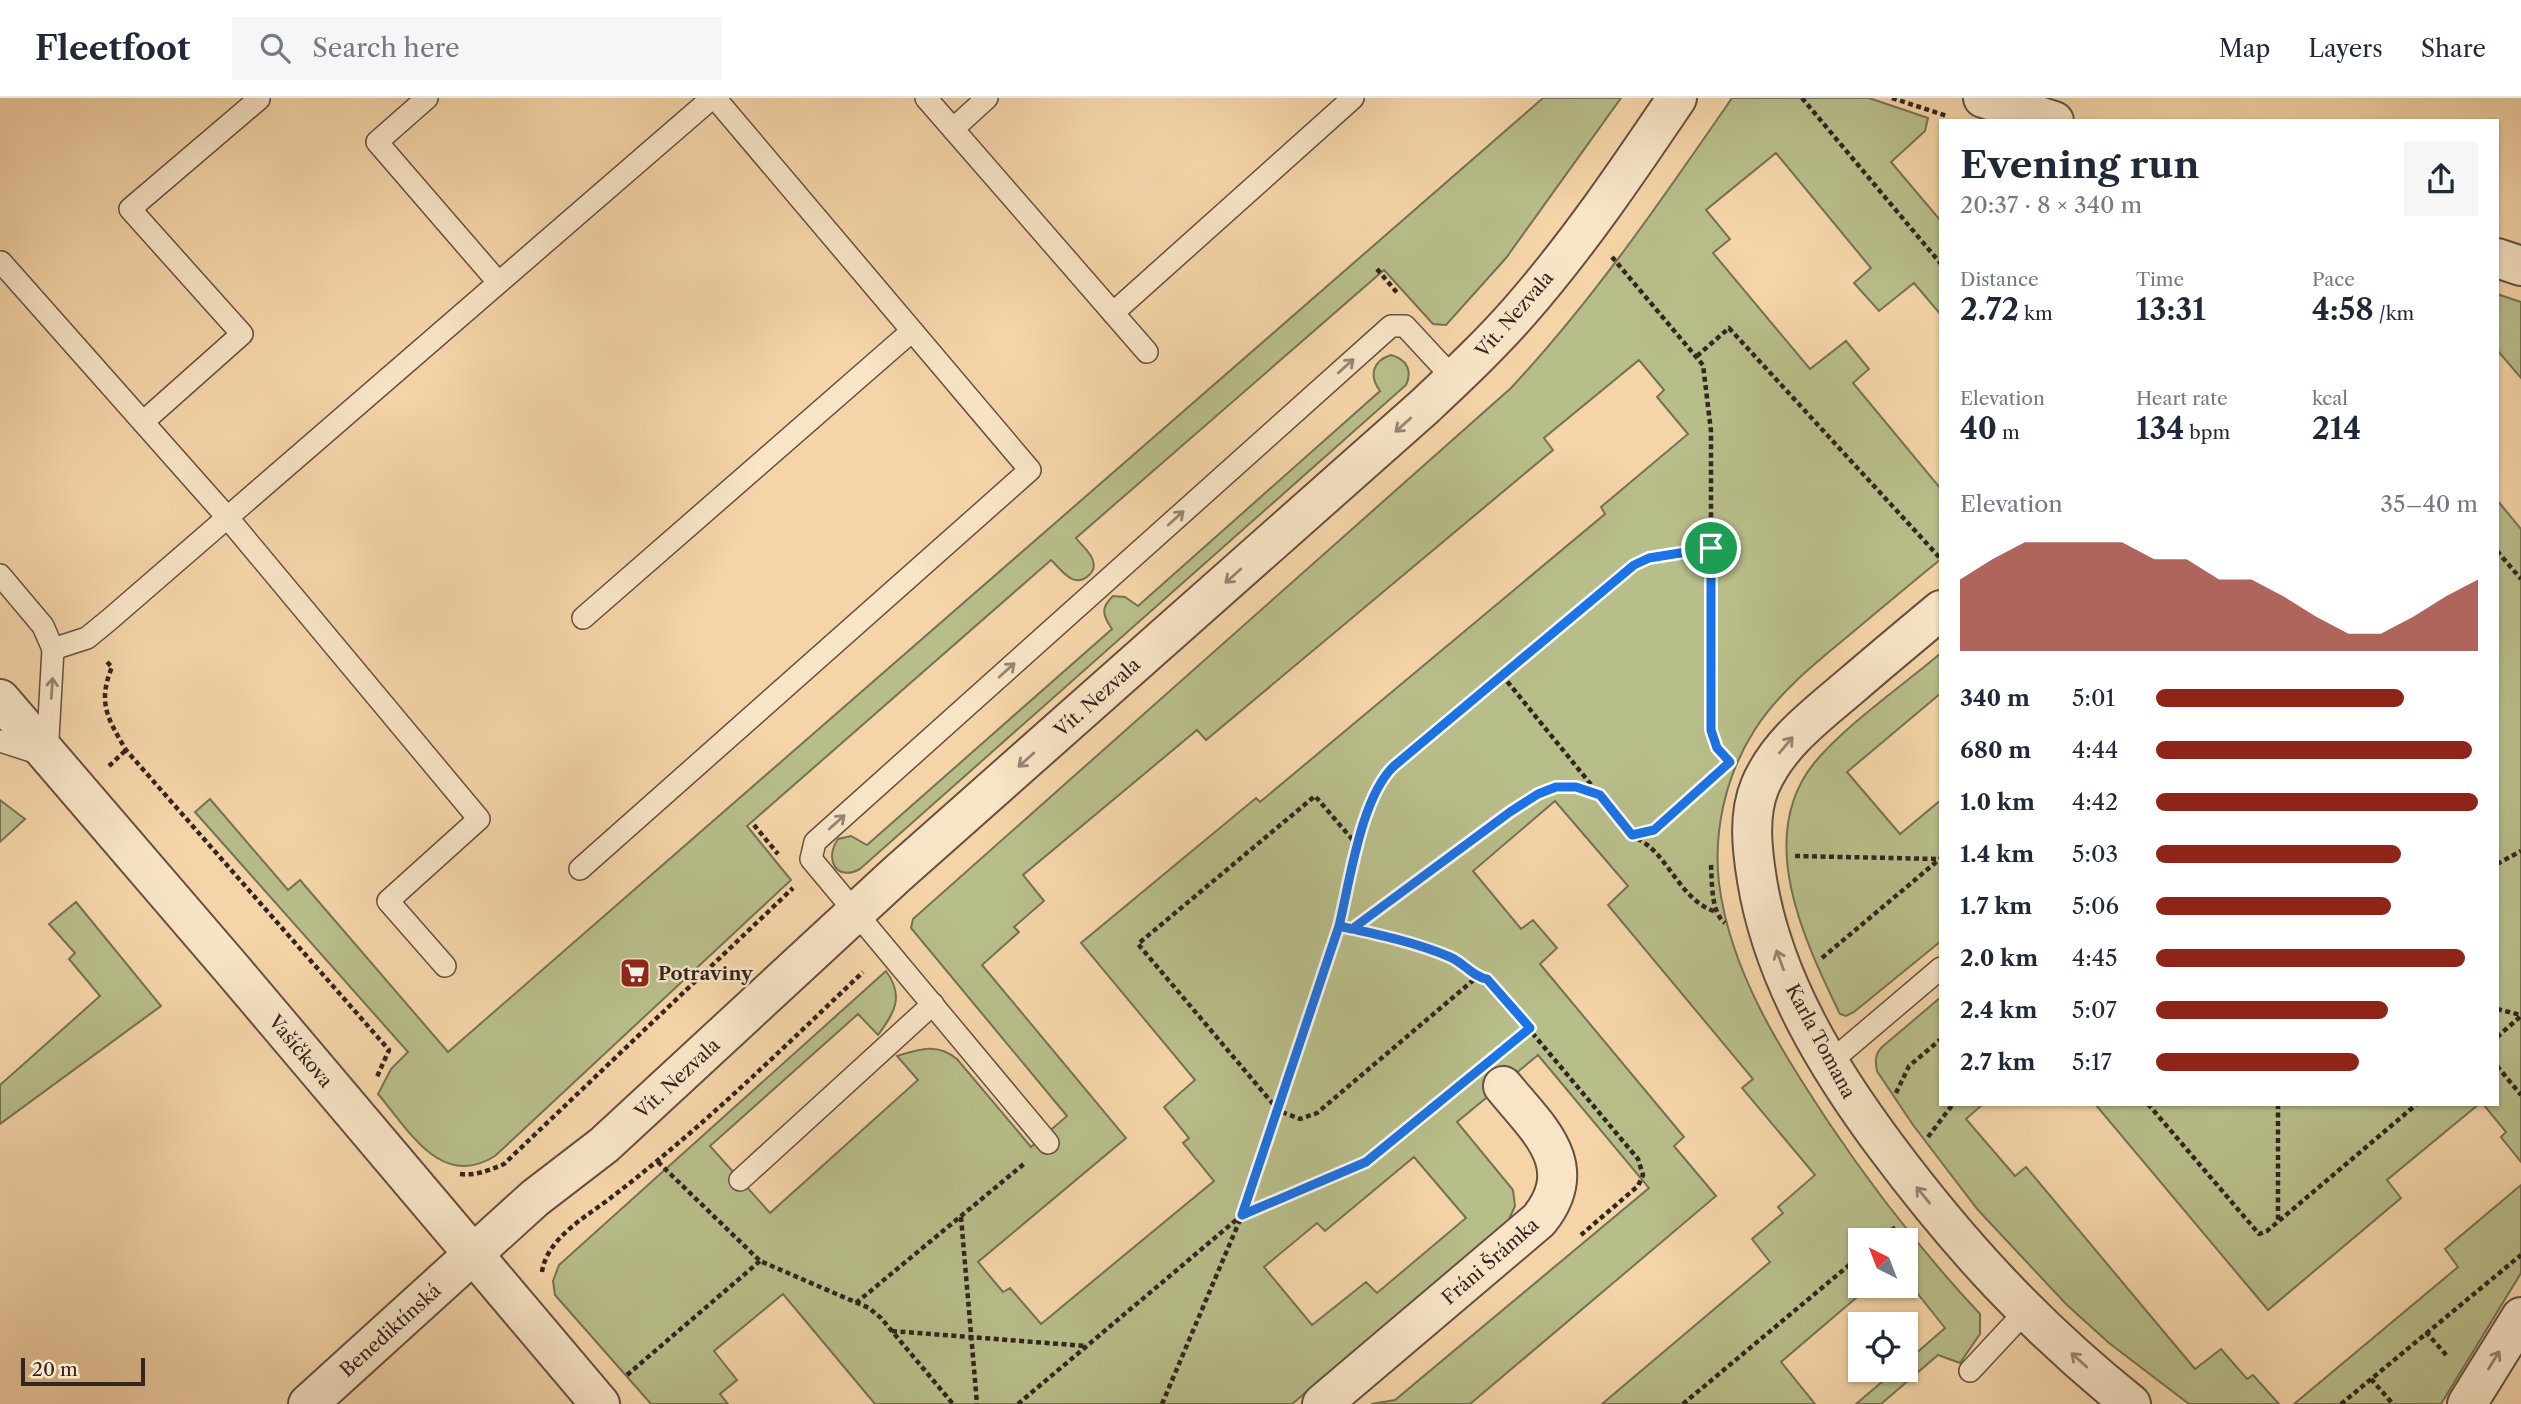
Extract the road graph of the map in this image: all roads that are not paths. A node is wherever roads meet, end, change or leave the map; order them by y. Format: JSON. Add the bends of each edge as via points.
{"nodes":[{"id":1,"x":427,"y":98,"type":"edge"},
{"id":2,"x":714,"y":98,"type":"edge"},
{"id":3,"x":926,"y":98,"type":"edge"},
{"id":4,"x":988,"y":98,"type":"edge"},
{"id":5,"x":1353,"y":98,"type":"edge"},
{"id":6,"x":1677,"y":98,"type":"edge"},
{"id":7,"x":259,"y":99,"type":"edge"},
{"id":8,"x":1969,"y":108,"type":"edge"},
{"id":9,"x":2041,"y":119,"type":"edge"},
{"id":10,"x":953,"y":130,"type":"junction"},
{"id":11,"x":2499,"y":259,"type":"edge"},
{"id":12,"x":1,"y":262,"type":"edge"},
{"id":13,"x":2521,"y":266,"type":"edge"},
{"id":14,"x":498,"y":282,"type":"junction"},
{"id":15,"x":1113,"y":313,"type":"junction"},
{"id":16,"x":912,"y":331,"type":"junction"},
{"id":17,"x":1147,"y":352,"type":"dead end"},
{"id":18,"x":1454,"y":379,"type":"junction"},
{"id":19,"x":143,"y":422,"type":"junction"},
{"id":20,"x":227,"y":517,"type":"junction"},
{"id":21,"x":0,"y":575,"type":"edge"},
{"id":22,"x":1939,"y":612,"type":"edge"},
{"id":23,"x":583,"y":618,"type":"dead end"},
{"id":24,"x":53,"y":649,"type":"junction"},
{"id":25,"x":0,"y":699,"type":"edge"},
{"id":26,"x":0,"y":741,"type":"edge"},
{"id":27,"x":47,"y":756,"type":"junction"},
{"id":28,"x":580,"y":869,"type":"dead end"},
{"id":29,"x":856,"y":912,"type":"junction"},
{"id":30,"x":445,"y":966,"type":"dead end"},
{"id":31,"x":1939,"y":970,"type":"edge"},
{"id":32,"x":933,"y":1004,"type":"junction"},
{"id":33,"x":1829,"y":1063,"type":"junction"},
{"id":34,"x":1493,"y":1071,"type":"road end"},
{"id":35,"x":1048,"y":1143,"type":"road end"},
{"id":36,"x":740,"y":1180,"type":"dead end"},
{"id":37,"x":472,"y":1255,"type":"junction"},
{"id":38,"x":2025,"y":1312,"type":"junction"},
{"id":39,"x":2521,"y":1317,"type":"edge"},
{"id":40,"x":1969,"y":1371,"type":"dead end"},
{"id":41,"x":610,"y":1392,"type":"edge"},
{"id":42,"x":308,"y":1404,"type":"edge"},
{"id":43,"x":1322,"y":1404,"type":"edge"},
{"id":44,"x":2131,"y":1404,"type":"edge"},
{"id":45,"x":2467,"y":1404,"type":"edge"}],
"edges":[{"from":1,"to":14,"type":"lane","via":[[377,142]]},
{"from":2,"to":14,"type":"lane"},
{"from":2,"to":16,"type":"lane"},
{"from":3,"to":10,"type":"lane"},
{"from":4,"to":10,"type":"lane"},
{"from":5,"to":15,"type":"lane"},
{"from":6,"to":18,"type":"street","name":"Vít. Nezvala","via":[[1578,240],[1519,312]]},
{"from":7,"to":19,"type":"lane","via":[[130,209],[242,334]]},
{"from":8,"to":9,"type":"street"},
{"from":10,"to":15,"type":"lane"},
{"from":11,"to":13,"type":"street"},
{"from":12,"to":19,"type":"lane"},
{"from":14,"to":20,"type":"lane"},
{"from":15,"to":17,"type":"lane"},
{"from":16,"to":23,"type":"lane"},
{"from":16,"to":28,"type":"lane","via":[[1030,470]]},
{"from":18,"to":29,"type":"street","name":"Vít. Nezvala","one_way":true},
{"from":29,"to":18,"type":"lane","one_way":true,"via":[[811,859],[815,842],[1391,326],[1405,326]]},
{"from":19,"to":20,"type":"lane"},
{"from":20,"to":24,"type":"lane","via":[[86,638]]},
{"from":20,"to":30,"type":"lane","via":[[479,820],[388,901]]},
{"from":21,"to":24,"type":"lane","via":[[43,626]]},
{"from":33,"to":22,"type":"street","name":"Karla Tomana","one_way":true,"via":[[1792,992],[1764,915],[1754,862],[1753,804],[1772,764],[1797,732]]},
{"from":27,"to":24,"type":"lane","one_way":true},
{"from":25,"to":27,"type":"street","name":"Vašíčkova"},
{"from":26,"to":27,"type":"lane"},
{"from":27,"to":37,"type":"street","name":"Vašíčkova"},
{"from":29,"to":32,"type":"lane"},
{"from":29,"to":37,"type":"street","name":"Vít. Nezvala","via":[[604,1145]]},
{"from":31,"to":33,"type":"lane"},
{"from":32,"to":35,"type":"lane"},
{"from":32,"to":36,"type":"lane"},
{"from":38,"to":33,"type":"street","name":"Karla Tomana","one_way":true,"via":[[1910,1178]]},
{"from":34,"to":43,"type":"street","name":"Fráni Šrámka","via":[[1552,1149],[1559,1176],[1550,1207]]},
{"from":37,"to":41,"type":"street","name":"Vašíčkova"},
{"from":37,"to":42,"type":"street","name":"Benediktínská"},
{"from":38,"to":40,"type":"lane"},
{"from":44,"to":38,"type":"street","name":"Karla Tomana","one_way":true},
{"from":45,"to":39,"type":"street","one_way":true}]}
